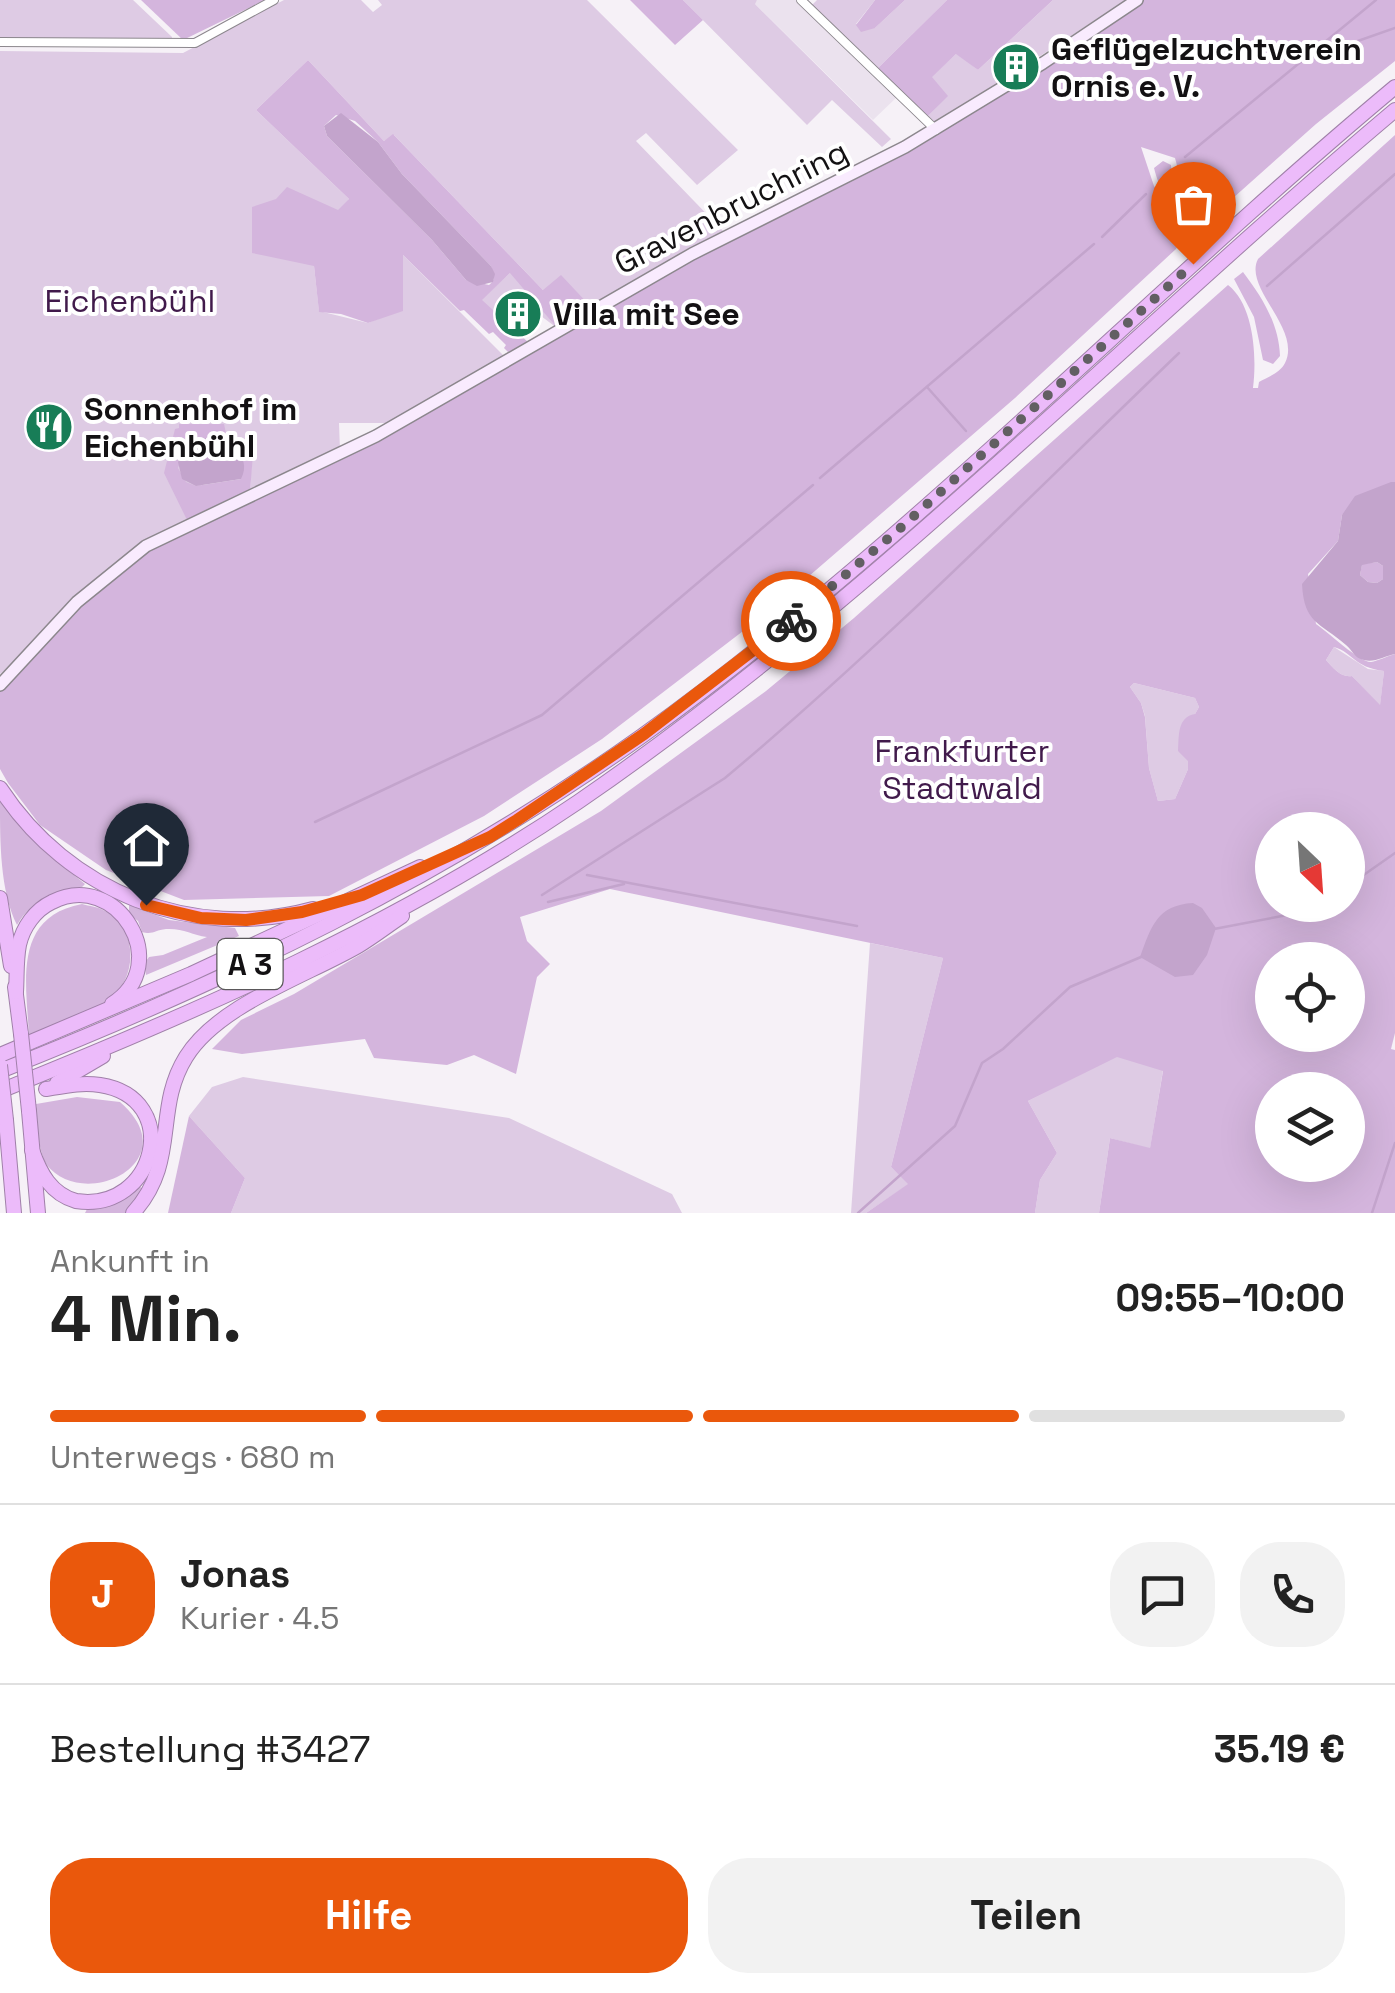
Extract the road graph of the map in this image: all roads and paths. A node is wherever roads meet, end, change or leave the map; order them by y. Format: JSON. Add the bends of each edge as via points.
{"nodes":[{"id":1,"x":274,"y":0,"type":"edge"},
{"id":2,"x":801,"y":0,"type":"edge"},
{"id":3,"x":1138,"y":0,"type":"edge"},
{"id":4,"x":0,"y":42,"type":"edge"},
{"id":5,"x":1395,"y":87,"type":"edge"},
{"id":6,"x":1395,"y":110,"type":"edge"},
{"id":7,"x":936,"y":130,"type":"junction"},
{"id":8,"x":0,"y":685,"type":"edge"},
{"id":9,"x":0,"y":788,"type":"edge"},
{"id":10,"x":490,"y":837,"type":"junction"},
{"id":11,"x":452,"y":881,"type":"junction"},
{"id":12,"x":362,"y":895,"type":"junction"},
{"id":13,"x":0,"y":898,"type":"edge"},
{"id":14,"x":16,"y":992,"type":"junction"},
{"id":15,"x":73,"y":1026,"type":"junction"},
{"id":16,"x":151,"y":1028,"type":"junction"},
{"id":17,"x":0,"y":1056,"type":"edge"},
{"id":18,"x":0,"y":1068,"type":"edge"},
{"id":19,"x":46,"y":1089,"type":"junction"},
{"id":20,"x":0,"y":1090,"type":"edge"},
{"id":21,"x":3,"y":1114,"type":"edge"},
{"id":22,"x":32,"y":1150,"type":"junction"},
{"id":23,"x":14,"y":1213,"type":"edge"},
{"id":24,"x":38,"y":1213,"type":"edge"},
{"id":25,"x":133,"y":1213,"type":"edge"}],
"edges":[{"from":1,"to":4,"type":"street","via":[[194,43]]},
{"from":2,"to":7,"type":"street"},
{"from":3,"to":7,"type":"street","name":"Gravenbruchring"},
{"from":5,"to":10,"type":"highway","number":"A 3","via":[[875,551],[633,742]]},
{"from":6,"to":11,"type":"highway","number":"A 3","via":[[793,641],[624,770]]},
{"from":7,"to":8,"type":"street","name":"Gravenbruchring","via":[[692,254],[376,436],[146,546],[77,602]]},
{"from":9,"to":12,"type":"highway","via":[[63,859],[157,908],[201,918],[255,919]]},
{"from":10,"to":12,"type":"highway"},
{"from":10,"to":18,"type":"highway","number":"A 3","via":[[289,945],[142,1013]]},
{"from":11,"to":16,"type":"highway","number":"A 3"},
{"from":11,"to":25,"type":"highway","via":[[361,944],[202,1037],[174,1083],[157,1178]]},
{"from":12,"to":15,"type":"highway"},
{"from":13,"to":14,"type":"highway"},
{"from":14,"to":15,"type":"highway","via":[[19,946],[38,912],[67,896],[112,906],[136,936],[136,974],[121,998]]},
{"from":14,"to":22,"type":"highway","bridge":true},
{"from":15,"to":17,"type":"highway"},
{"from":16,"to":19,"type":"highway"},
{"from":16,"to":20,"type":"highway","number":"A 3"},
{"from":18,"to":21,"type":"highway","bridge":true},
{"from":19,"to":21,"type":"highway"},
{"from":19,"to":22,"type":"highway","via":[[96,1084],[127,1095],[146,1119],[151,1154],[127,1192],[89,1203],[54,1189]]},
{"from":21,"to":23,"type":"highway"},
{"from":22,"to":24,"type":"highway"}]}
